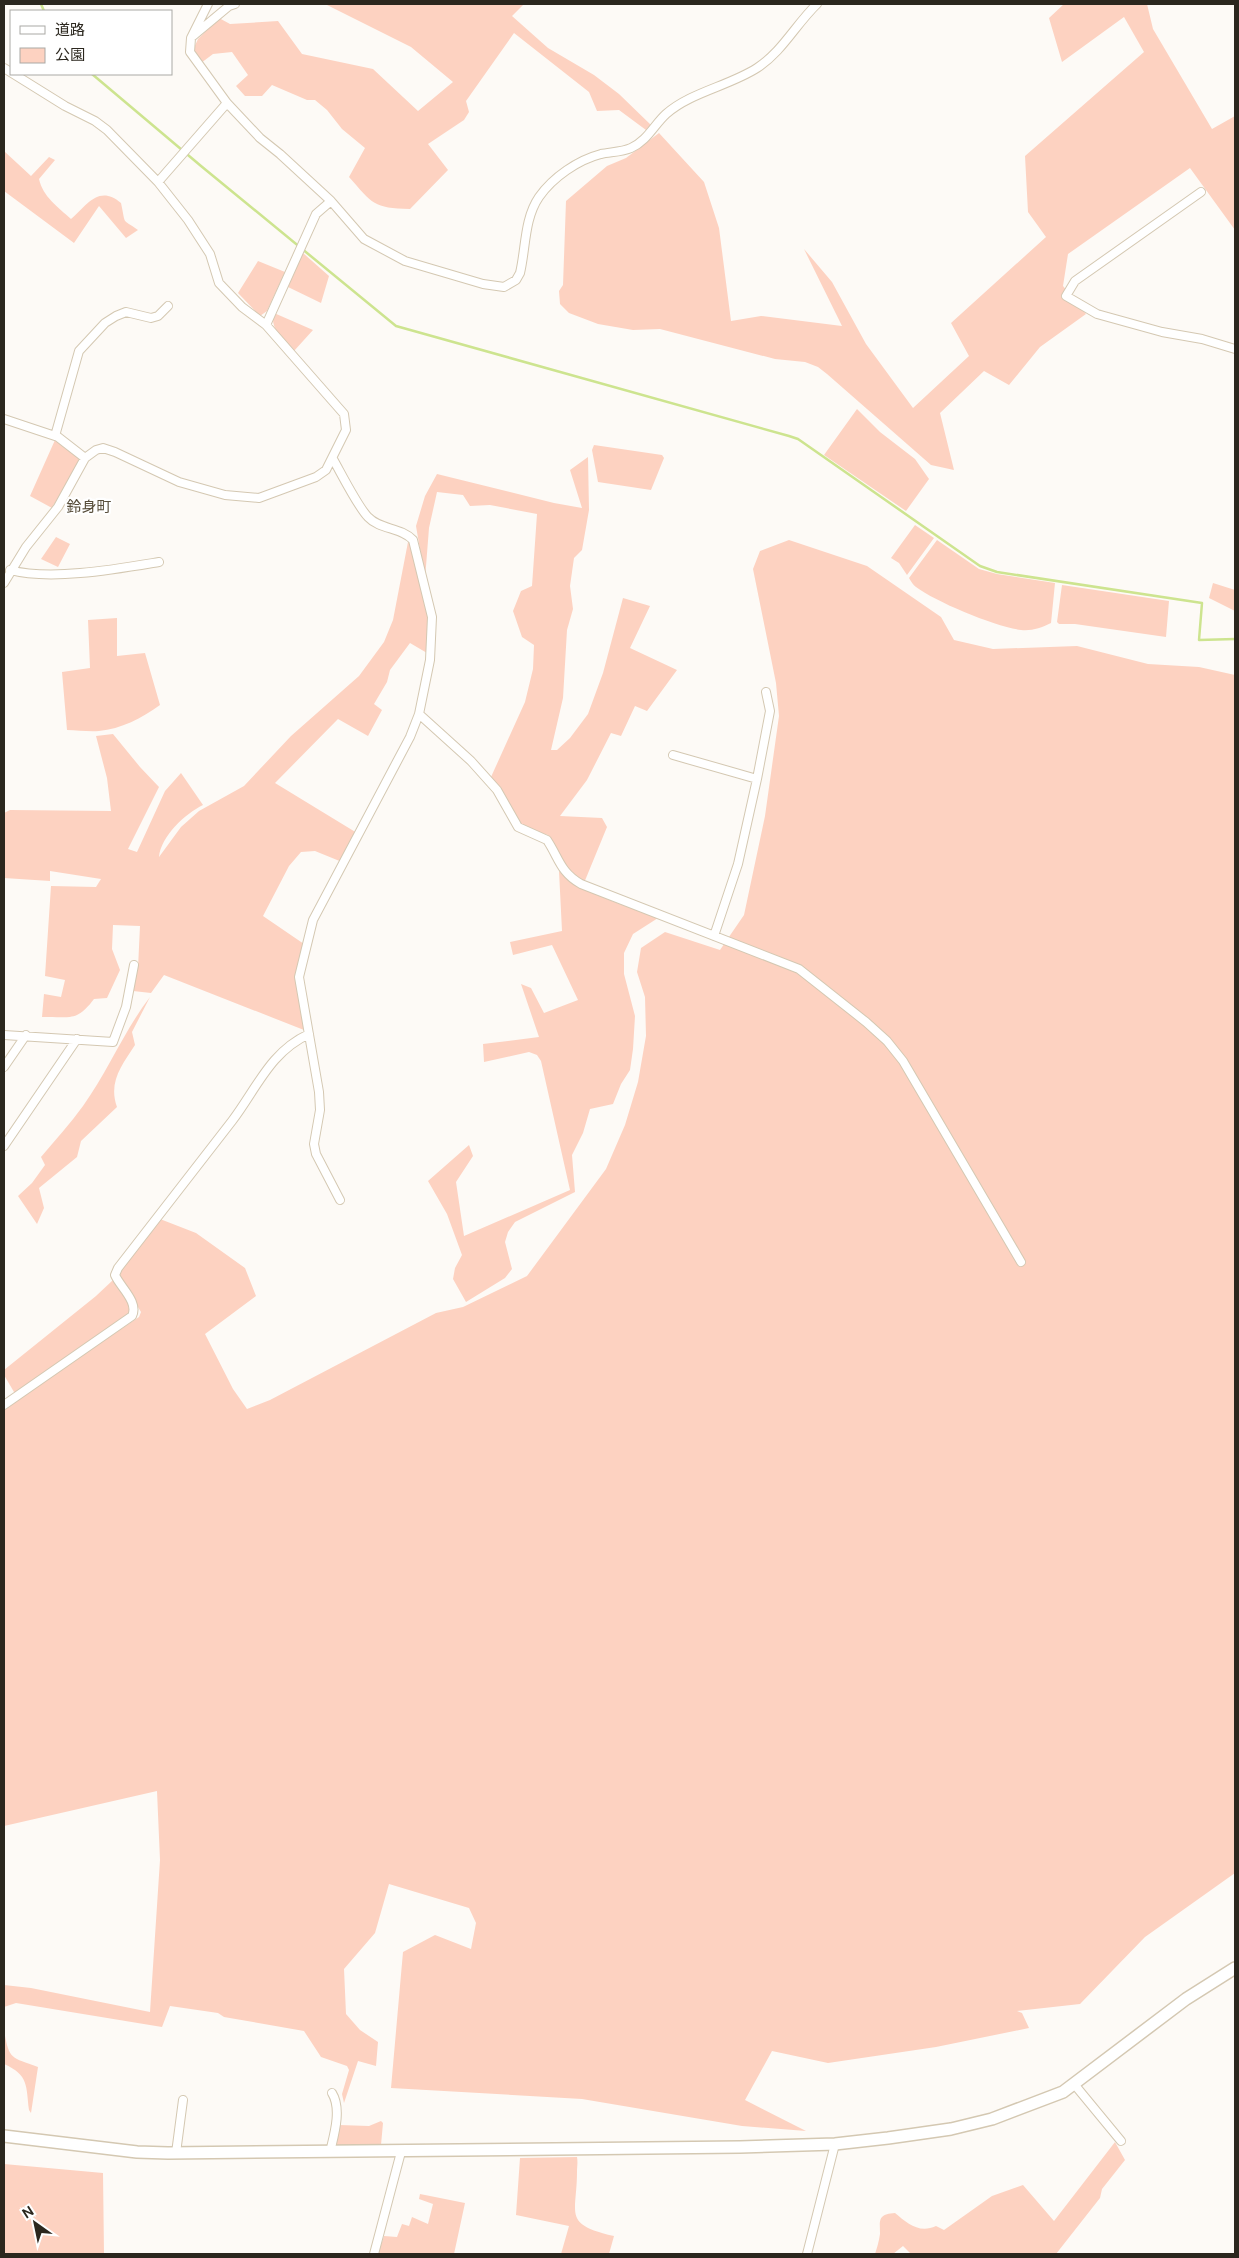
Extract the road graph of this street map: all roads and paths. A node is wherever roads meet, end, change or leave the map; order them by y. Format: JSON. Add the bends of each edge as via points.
{"nodes":[{"id":1,"x":208,"y":4,"type":"edge"},
{"id":2,"x":235,"y":4,"type":"edge"},
{"id":3,"x":817,"y":4,"type":"edge"},
{"id":4,"x":191,"y":38,"type":"junction"},
{"id":5,"x":15,"y":75,"type":"edge"},
{"id":6,"x":227,"y":103,"type":"junction"},
{"id":7,"x":158,"y":182,"type":"junction"},
{"id":8,"x":1202,"y":192,"type":"dead end"},
{"id":9,"x":331,"y":200,"type":"junction"},
{"id":10,"x":168,"y":306,"type":"dead end"},
{"id":11,"x":266,"y":325,"type":"junction"},
{"id":12,"x":1235,"y":349,"type":"edge"},
{"id":13,"x":4,"y":419,"type":"edge"},
{"id":14,"x":55,"y":436,"type":"junction"},
{"id":15,"x":85,"y":458,"type":"junction"},
{"id":16,"x":333,"y":459,"type":"junction"},
{"id":17,"x":160,"y":562,"type":"dead end"},
{"id":18,"x":10,"y":570,"type":"junction"},
{"id":19,"x":4,"y":583,"type":"edge"},
{"id":20,"x":766,"y":692,"type":"dead end"},
{"id":21,"x":419,"y":714,"type":"junction"},
{"id":22,"x":673,"y":755,"type":"dead end"},
{"id":23,"x":757,"y":779,"type":"junction"},
{"id":24,"x":714,"y":936,"type":"junction"},
{"id":25,"x":134,"y":965,"type":"dead end"},
{"id":26,"x":309,"y":1034,"type":"junction"},
{"id":27,"x":4,"y":1035,"type":"edge"},
{"id":28,"x":26,"y":1035,"type":"junction"},
{"id":29,"x":77,"y":1039,"type":"junction"},
{"id":30,"x":4,"y":1068,"type":"edge"},
{"id":31,"x":4,"y":1146,"type":"edge"},
{"id":32,"x":340,"y":1200,"type":"dead end"},
{"id":33,"x":1021,"y":1262,"type":"dead end"},
{"id":34,"x":4,"y":1405,"type":"edge"},
{"id":35,"x":1235,"y":1968,"type":"edge"},
{"id":36,"x":1074,"y":2084,"type":"junction"},
{"id":37,"x":332,"y":2093,"type":"dead end"},
{"id":38,"x":183,"y":2100,"type":"dead end"},
{"id":39,"x":4,"y":2136,"type":"edge"},
{"id":40,"x":1121,"y":2142,"type":"dead end"},
{"id":41,"x":835,"y":2144,"type":"junction"},
{"id":42,"x":330,"y":2152,"type":"junction"},
{"id":43,"x":401,"y":2152,"type":"junction"},
{"id":44,"x":176,"y":2153,"type":"junction"},
{"id":45,"x":374,"y":2254,"type":"edge"},
{"id":46,"x":807,"y":2254,"type":"edge"}],
"edges":[{"from":1,"to":4,"type":"street"},
{"from":2,"to":4,"type":"street"},
{"from":3,"to":9,"type":"street","via":[[760,66],[688,99],[665,114],[644,139],[631,148],[586,160],[553,181],[532,210],[520,274],[504,287],[482,284],[405,261],[364,239]]},
{"from":4,"to":6,"type":"street","via":[[190,52]]},
{"from":5,"to":7,"type":"street","via":[[95,121]]},
{"from":6,"to":7,"type":"street"},
{"from":6,"to":9,"type":"street","via":[[260,138]]},
{"from":7,"to":11,"type":"street","via":[[210,254],[219,283],[242,307]]},
{"from":8,"to":12,"type":"street","via":[[1075,281],[1066,296],[1097,314]]},
{"from":9,"to":11,"type":"street","via":[[316,214]]},
{"from":10,"to":14,"type":"street","via":[[151,318],[126,312],[116,316],[78,351]]},
{"from":11,"to":16,"type":"street","via":[[344,414],[346,430]]},
{"from":13,"to":14,"type":"street"},
{"from":14,"to":15,"type":"street"},
{"from":15,"to":16,"type":"street","via":[[96,450],[108,449],[179,482],[244,498],[259,498],[316,476],[326,470]]},
{"from":15,"to":18,"type":"street","via":[[58,507]]},
{"from":16,"to":21,"type":"street","via":[[367,517],[414,540],[432,617],[430,660]]},
{"from":17,"to":18,"type":"street","via":[[64,573]]},
{"from":18,"to":19,"type":"street"},
{"from":20,"to":23,"type":"street","via":[[770,711]]},
{"from":21,"to":24,"type":"street","via":[[472,761],[497,790],[518,827],[547,840],[569,877]]},
{"from":21,"to":26,"type":"street","via":[[314,920],[299,977]]},
{"from":22,"to":23,"type":"street"},
{"from":23,"to":24,"type":"street","via":[[738,864]]},
{"from":24,"to":33,"type":"street","via":[[799,970],[887,1041],[903,1061]]},
{"from":25,"to":29,"type":"street","via":[[126,1007],[113,1042]]},
{"from":26,"to":32,"type":"street","via":[[320,1110],[314,1144]]},
{"from":26,"to":34,"type":"street","via":[[294,1041],[270,1065],[240,1110],[118,1268],[115,1274],[132,1302],[132,1316]]},
{"from":27,"to":28,"type":"street"},
{"from":28,"to":29,"type":"street"},
{"from":28,"to":30,"type":"street"},
{"from":29,"to":31,"type":"street"},
{"from":35,"to":36,"type":"street","via":[[1186,1999]]},
{"from":36,"to":40,"type":"street"},
{"from":36,"to":41,"type":"street","via":[[1063,2092],[992,2119],[959,2127]]},
{"from":37,"to":42,"type":"street","via":[[336,2115]]},
{"from":38,"to":44,"type":"street"},
{"from":39,"to":44,"type":"street","via":[[137,2152]]},
{"from":41,"to":43,"type":"street"},
{"from":41,"to":46,"type":"street"},
{"from":42,"to":43,"type":"street"},
{"from":42,"to":44,"type":"street"},
{"from":43,"to":45,"type":"street"}]}
